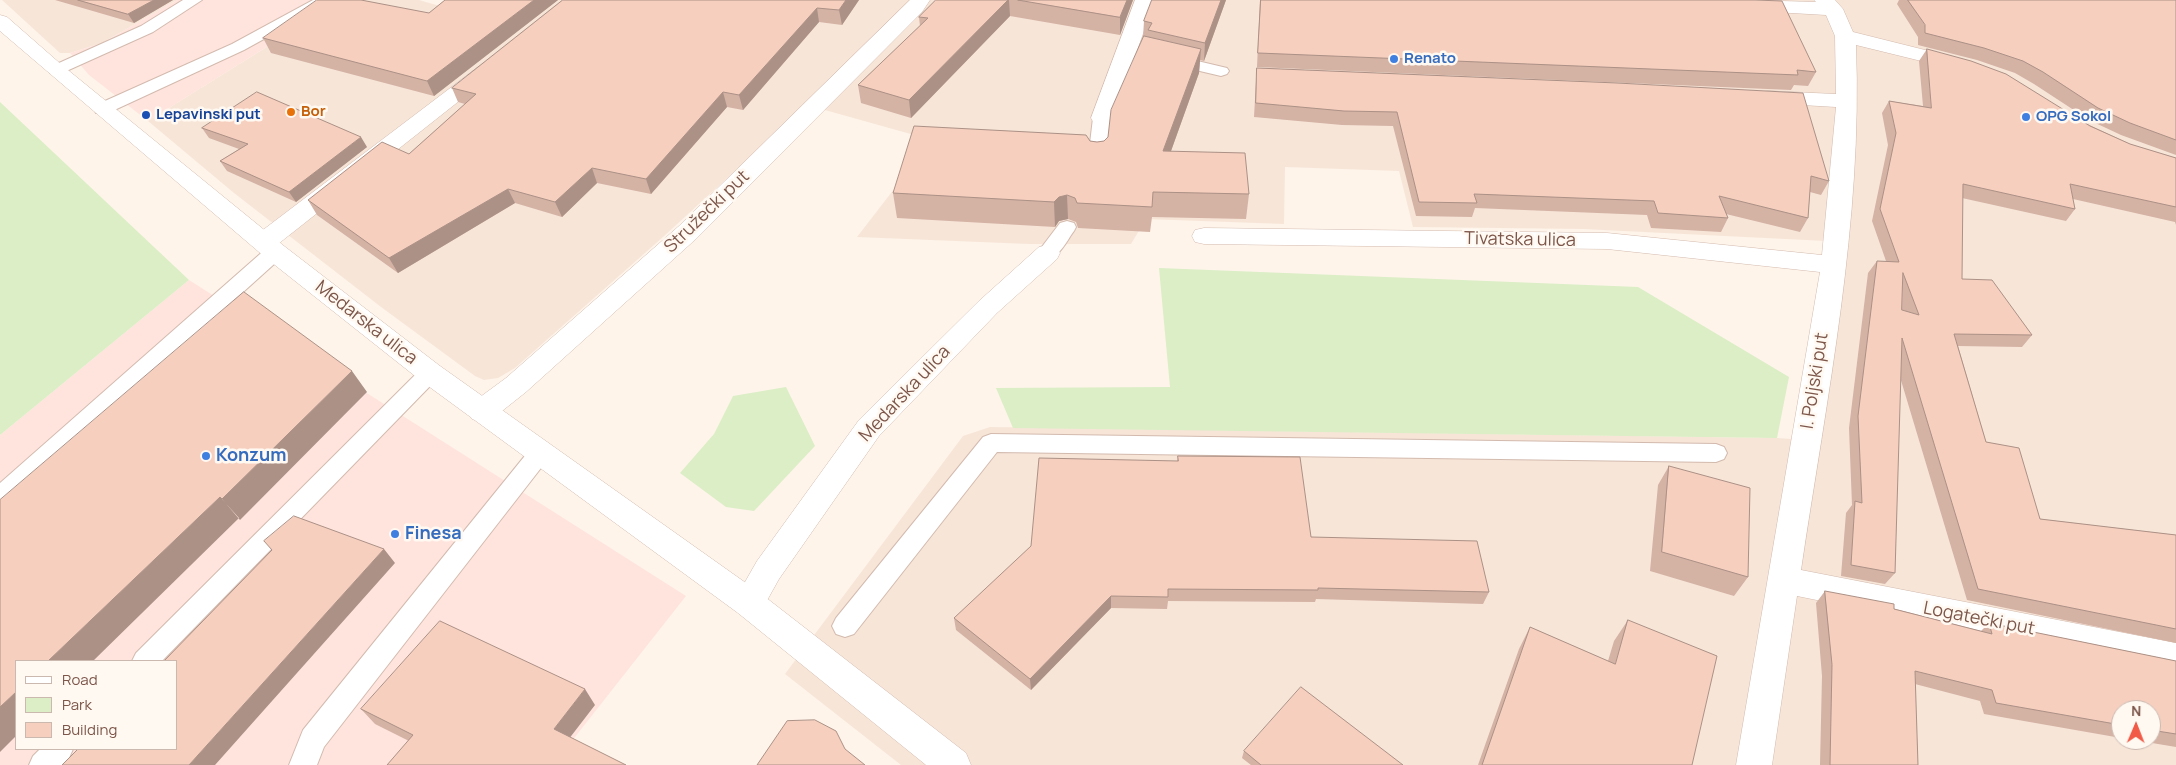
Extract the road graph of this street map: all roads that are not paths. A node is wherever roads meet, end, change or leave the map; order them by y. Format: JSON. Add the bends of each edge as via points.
{"nodes":[{"id":1,"x":194,"y":0,"type":"edge"},
{"id":2,"x":324,"y":0,"type":"edge"},
{"id":3,"x":920,"y":0,"type":"edge"},
{"id":4,"x":1145,"y":0,"type":"edge"},
{"id":5,"x":1829,"y":5,"type":"edge"},
{"id":6,"x":1726,"y":6,"type":"edge"},
{"id":7,"x":0,"y":21,"type":"edge"},
{"id":8,"x":1845,"y":36,"type":"junction"},
{"id":9,"x":1142,"y":54,"type":"junction"},
{"id":10,"x":499,"y":60,"type":"edge"},
{"id":11,"x":56,"y":70,"type":"junction"},
{"id":12,"x":1221,"y":70,"type":"dead end"},
{"id":13,"x":1979,"y":70,"type":"edge"},
{"id":14,"x":1749,"y":96,"type":"edge"},
{"id":15,"x":1847,"y":101,"type":"junction"},
{"id":16,"x":102,"y":109,"type":"junction"},
{"id":17,"x":1102,"y":118,"type":"joint"},
{"id":18,"x":1097,"y":160,"type":"edge"},
{"id":19,"x":1067,"y":227,"type":"edge"},
{"id":20,"x":1204,"y":236,"type":"dead end"},
{"id":21,"x":270,"y":247,"type":"junction"},
{"id":22,"x":1048,"y":253,"type":"joint"},
{"id":23,"x":1834,"y":265,"type":"junction"},
{"id":24,"x":430,"y":373,"type":"junction"},
{"id":25,"x":482,"y":411,"type":"junction"},
{"id":26,"x":540,"y":453,"type":"junction"},
{"id":27,"x":1716,"y":453,"type":"dead end"},
{"id":28,"x":0,"y":497,"type":"edge"},
{"id":29,"x":1783,"y":580,"type":"junction"},
{"id":30,"x":749,"y":603,"type":"junction"},
{"id":31,"x":845,"y":626,"type":"dead end"},
{"id":32,"x":2176,"y":658,"type":"edge"},
{"id":33,"x":146,"y":660,"type":"edge"},
{"id":34,"x":58,"y":750,"type":"edge"},
{"id":35,"x":43,"y":765,"type":"edge"},
{"id":36,"x":304,"y":765,"type":"edge"},
{"id":37,"x":953,"y":765,"type":"edge"},
{"id":38,"x":1754,"y":765,"type":"edge"}],
"edges":[{"from":1,"to":11,"type":"lane","via":[[147,29]]},
{"from":2,"to":16,"type":"lane","via":[[238,47]]},
{"from":3,"to":25,"type":"street","name":"Stružečki put","via":[[688,232],[516,385]]},
{"from":4,"to":9,"type":"street"},
{"from":5,"to":6,"type":"street"},
{"from":5,"to":8,"type":"street","name":"I. Poljski put"},
{"from":7,"to":11,"type":"street","name":"Medarska ulica"},
{"from":8,"to":13,"type":"street"},
{"from":8,"to":15,"type":"street","name":"I. Poljski put"},
{"from":9,"to":12,"type":"lane"},
{"from":9,"to":17,"type":"street"},
{"from":10,"to":21,"type":"street"},
{"from":11,"to":16,"type":"street","name":"Medarska ulica"},
{"from":14,"to":15,"type":"street"},
{"from":15,"to":23,"type":"street","name":"I. Poljski put"},
{"from":16,"to":21,"type":"street","name":"Medarska ulica"},
{"from":17,"to":18,"type":"lane"},
{"from":19,"to":22,"type":"lane"},
{"from":20,"to":23,"type":"street","name":"Tivatska ulica","via":[[1608,241]]},
{"from":21,"to":24,"type":"street","name":"Medarska ulica"},
{"from":21,"to":28,"type":"lane"},
{"from":22,"to":30,"type":"street","name":"Medarska ulica","via":[[988,307],[870,428],[768,570]]},
{"from":23,"to":29,"type":"street","name":"I. Poljski put"},
{"from":24,"to":25,"type":"street","name":"Medarska ulica"},
{"from":24,"to":33,"type":"lane"},
{"from":25,"to":26,"type":"street","name":"Medarska ulica"},
{"from":26,"to":30,"type":"street","name":"Medarska ulica"},
{"from":26,"to":36,"type":"lane","via":[[313,739]]},
{"from":27,"to":31,"type":"lane","via":[[991,443]]},
{"from":29,"to":32,"type":"street","name":"Logatečki put"},
{"from":29,"to":38,"type":"street","name":"I. Poljski put"},
{"from":30,"to":37,"type":"street","name":"Medarska ulica"},
{"from":34,"to":35,"type":"lane"}]}
